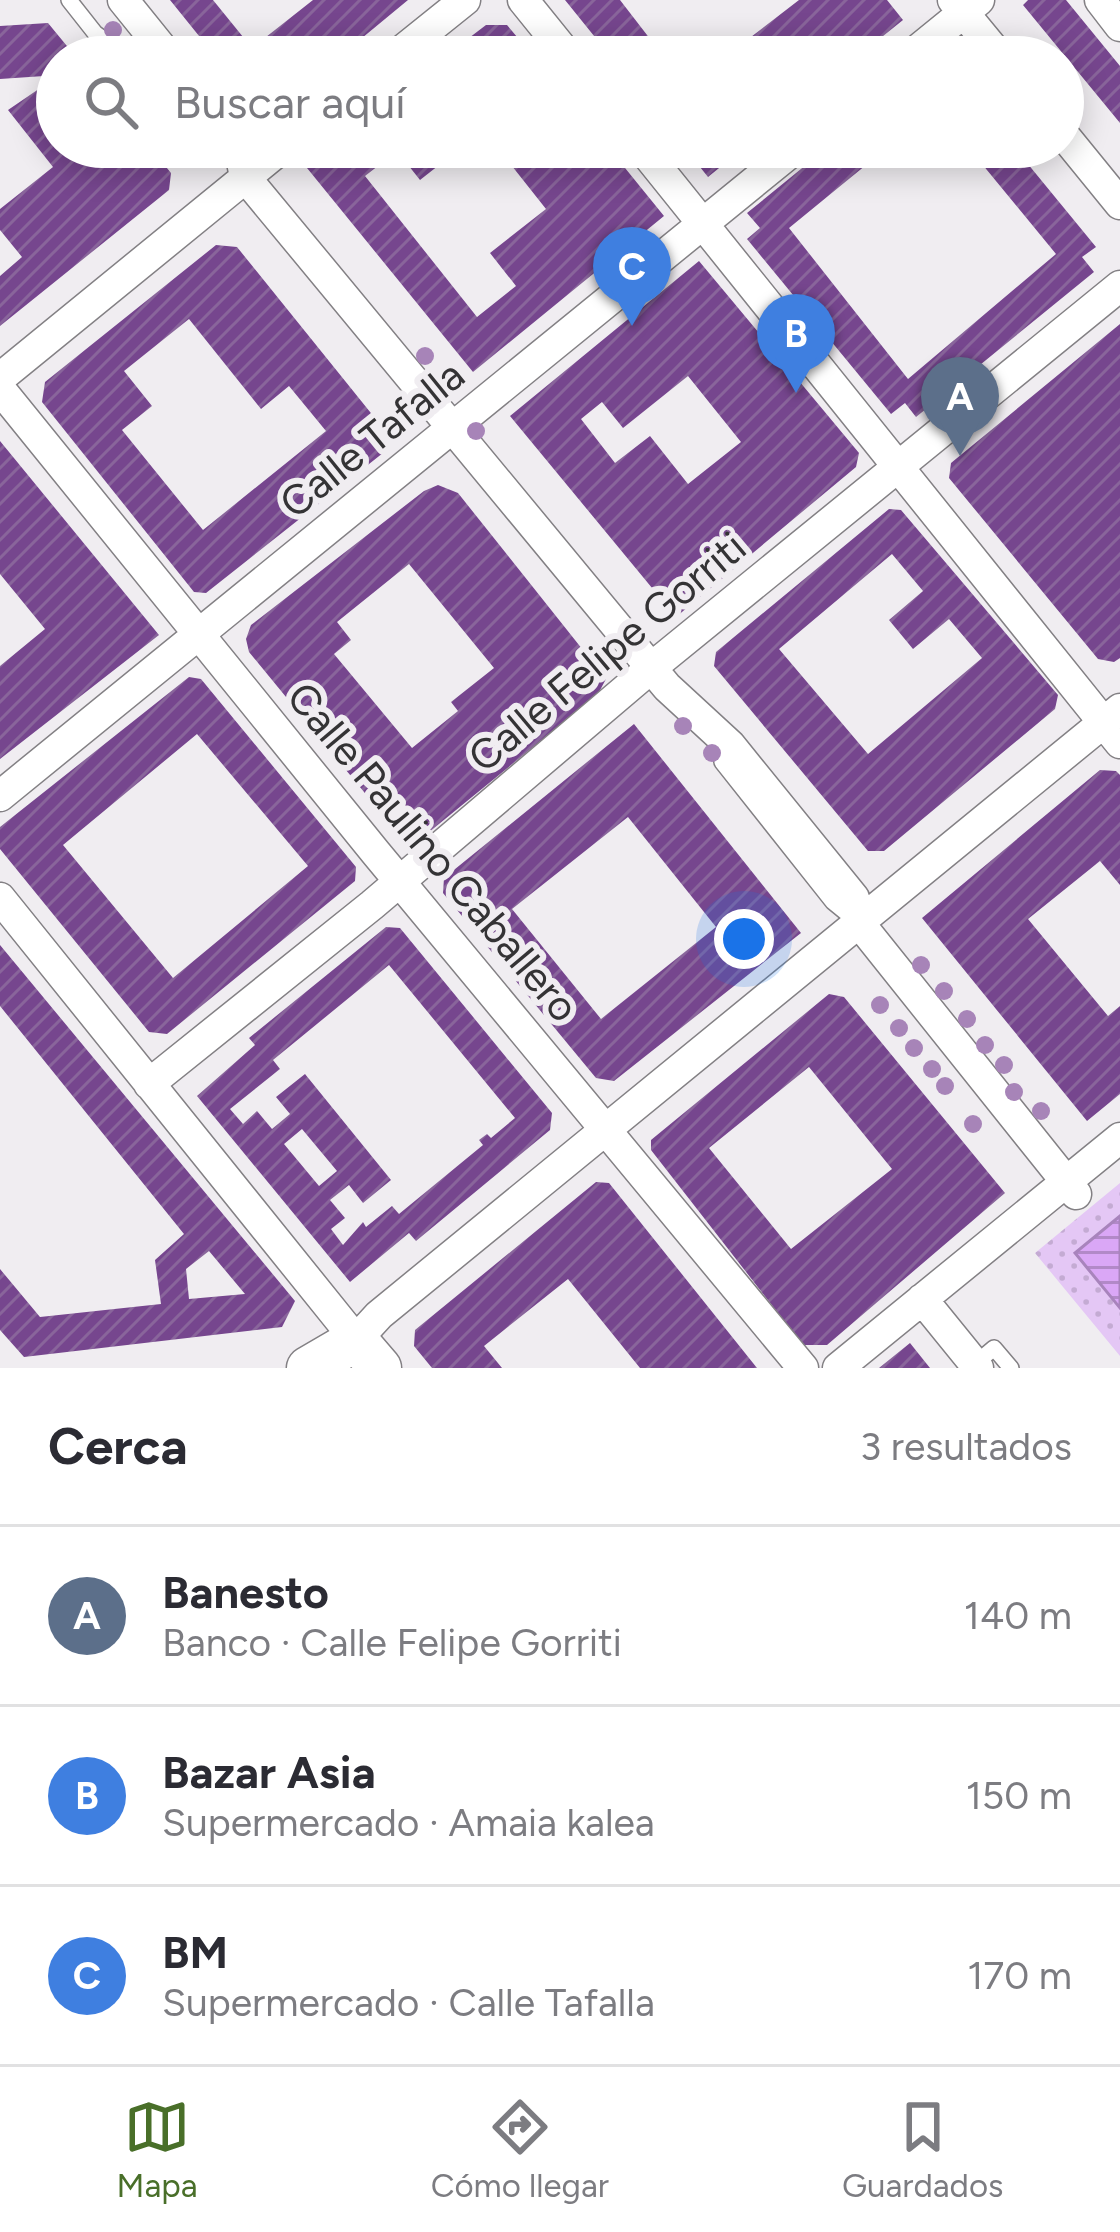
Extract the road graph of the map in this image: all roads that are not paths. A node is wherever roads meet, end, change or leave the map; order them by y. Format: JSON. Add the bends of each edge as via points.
{"nodes":[{"id":1,"x":69,"y":0,"type":"edge"},
{"id":2,"x":123,"y":0,"type":"edge"},
{"id":3,"x":465,"y":0,"type":"edge"},
{"id":4,"x":523,"y":0,"type":"edge"},
{"id":5,"x":1100,"y":0,"type":"edge"},
{"id":6,"x":965,"y":4,"type":"edge"},
{"id":7,"x":1120,"y":26,"type":"edge"},
{"id":8,"x":99,"y":36,"type":"edge"},
{"id":9,"x":152,"y":36,"type":"edge"},
{"id":10,"x":420,"y":36,"type":"edge"},
{"id":11,"x":551,"y":36,"type":"edge"},
{"id":12,"x":931,"y":36,"type":"edge"},
{"id":13,"x":986,"y":36,"type":"edge"},
{"id":14,"x":1084,"y":160,"type":"edge"},
{"id":15,"x":235,"y":168,"type":"edge"},
{"id":16,"x":247,"y":168,"type":"edge"},
{"id":17,"x":658,"y":168,"type":"edge"},
{"id":18,"x":771,"y":168,"type":"edge"},
{"id":19,"x":1120,"y":204,"type":"edge"},
{"id":20,"x":702,"y":224,"type":"junction"},
{"id":21,"x":1120,"y":286,"type":"edge"},
{"id":22,"x":0,"y":378,"type":"edge"},
{"id":23,"x":0,"y":389,"type":"edge"},
{"id":24,"x":452,"y":428,"type":"junction"},
{"id":25,"x":897,"y":468,"type":"junction"},
{"id":26,"x":519,"y":524,"type":"dead end"},
{"id":27,"x":200,"y":635,"type":"junction"},
{"id":28,"x":648,"y":671,"type":"junction"},
{"id":29,"x":1114,"y":725,"type":"edge"},
{"id":30,"x":722,"y":762,"type":"dead end"},
{"id":31,"x":0,"y":796,"type":"edge"},
{"id":32,"x":401,"y":879,"type":"junction"},
{"id":33,"x":0,"y":898,"type":"edge"},
{"id":34,"x":860,"y":924,"type":"junction"},
{"id":35,"x":149,"y":1084,"type":"junction"},
{"id":36,"x":607,"y":1127,"type":"junction"},
{"id":37,"x":1120,"y":1138,"type":"edge"},
{"id":38,"x":1071,"y":1188,"type":"junction"},
{"id":39,"x":922,"y":1299,"type":"junction"},
{"id":40,"x":368,"y":1354,"type":"edge"},
{"id":41,"x":977,"y":1366,"type":"edge"},
{"id":42,"x":308,"y":1368,"type":"edge"},
{"id":43,"x":803,"y":1368,"type":"edge"},
{"id":44,"x":838,"y":1368,"type":"edge"},
{"id":45,"x":1011,"y":1368,"type":"edge"}],
"edges":[{"from":1,"to":8,"type":"lane"},
{"from":2,"to":9,"type":"street"},
{"from":3,"to":10,"type":"street"},
{"from":4,"to":11,"type":"street"},
{"from":5,"to":7,"type":"street"},
{"from":6,"to":12,"type":"street"},
{"from":6,"to":13,"type":"street"},
{"from":14,"to":19,"type":"street"},
{"from":15,"to":22,"type":"street"},
{"from":16,"to":24,"type":"street"},
{"from":17,"to":20,"type":"street"},
{"from":18,"to":20,"type":"street","name":"Calle Tafalla"},
{"from":20,"to":24,"type":"street","name":"Calle Tafalla"},
{"from":20,"to":25,"type":"street"},
{"from":21,"to":25,"type":"street","name":"Calle Felipe Gorriti"},
{"from":23,"to":27,"type":"street","name":"Calle Paulino Caballero"},
{"from":24,"to":27,"type":"street","name":"Calle Tafalla"},
{"from":24,"to":28,"type":"street"},
{"from":25,"to":28,"type":"street","name":"Calle Felipe Gorriti"},
{"from":25,"to":29,"type":"street"},
{"from":26,"to":28,"type":"lane"},
{"from":27,"to":31,"type":"street","name":"Calle Tafalla"},
{"from":27,"to":32,"type":"street","name":"Calle Paulino Caballero"},
{"from":28,"to":32,"type":"street","name":"Calle Felipe Gorriti"},
{"from":28,"to":34,"type":"street","via":[[730,745],[854,898]]},
{"from":29,"to":34,"type":"street"},
{"from":30,"to":34,"type":"lane","via":[[833,902]]},
{"from":32,"to":35,"type":"street","name":"Calle Felipe Gorriti"},
{"from":32,"to":36,"type":"street","name":"Calle Paulino Caballero"},
{"from":33,"to":35,"type":"street"},
{"from":34,"to":36,"type":"street"},
{"from":34,"to":38,"type":"street"},
{"from":35,"to":40,"type":"street"},
{"from":36,"to":40,"type":"street","via":[[380,1315]]},
{"from":36,"to":43,"type":"street","name":"Calle Paulino Caballero"},
{"from":37,"to":38,"type":"street"},
{"from":38,"to":39,"type":"street"},
{"from":39,"to":41,"type":"street"},
{"from":39,"to":44,"type":"street"},
{"from":40,"to":42,"type":"street"},
{"from":41,"to":45,"type":"lane","via":[[994,1348]]}]}
